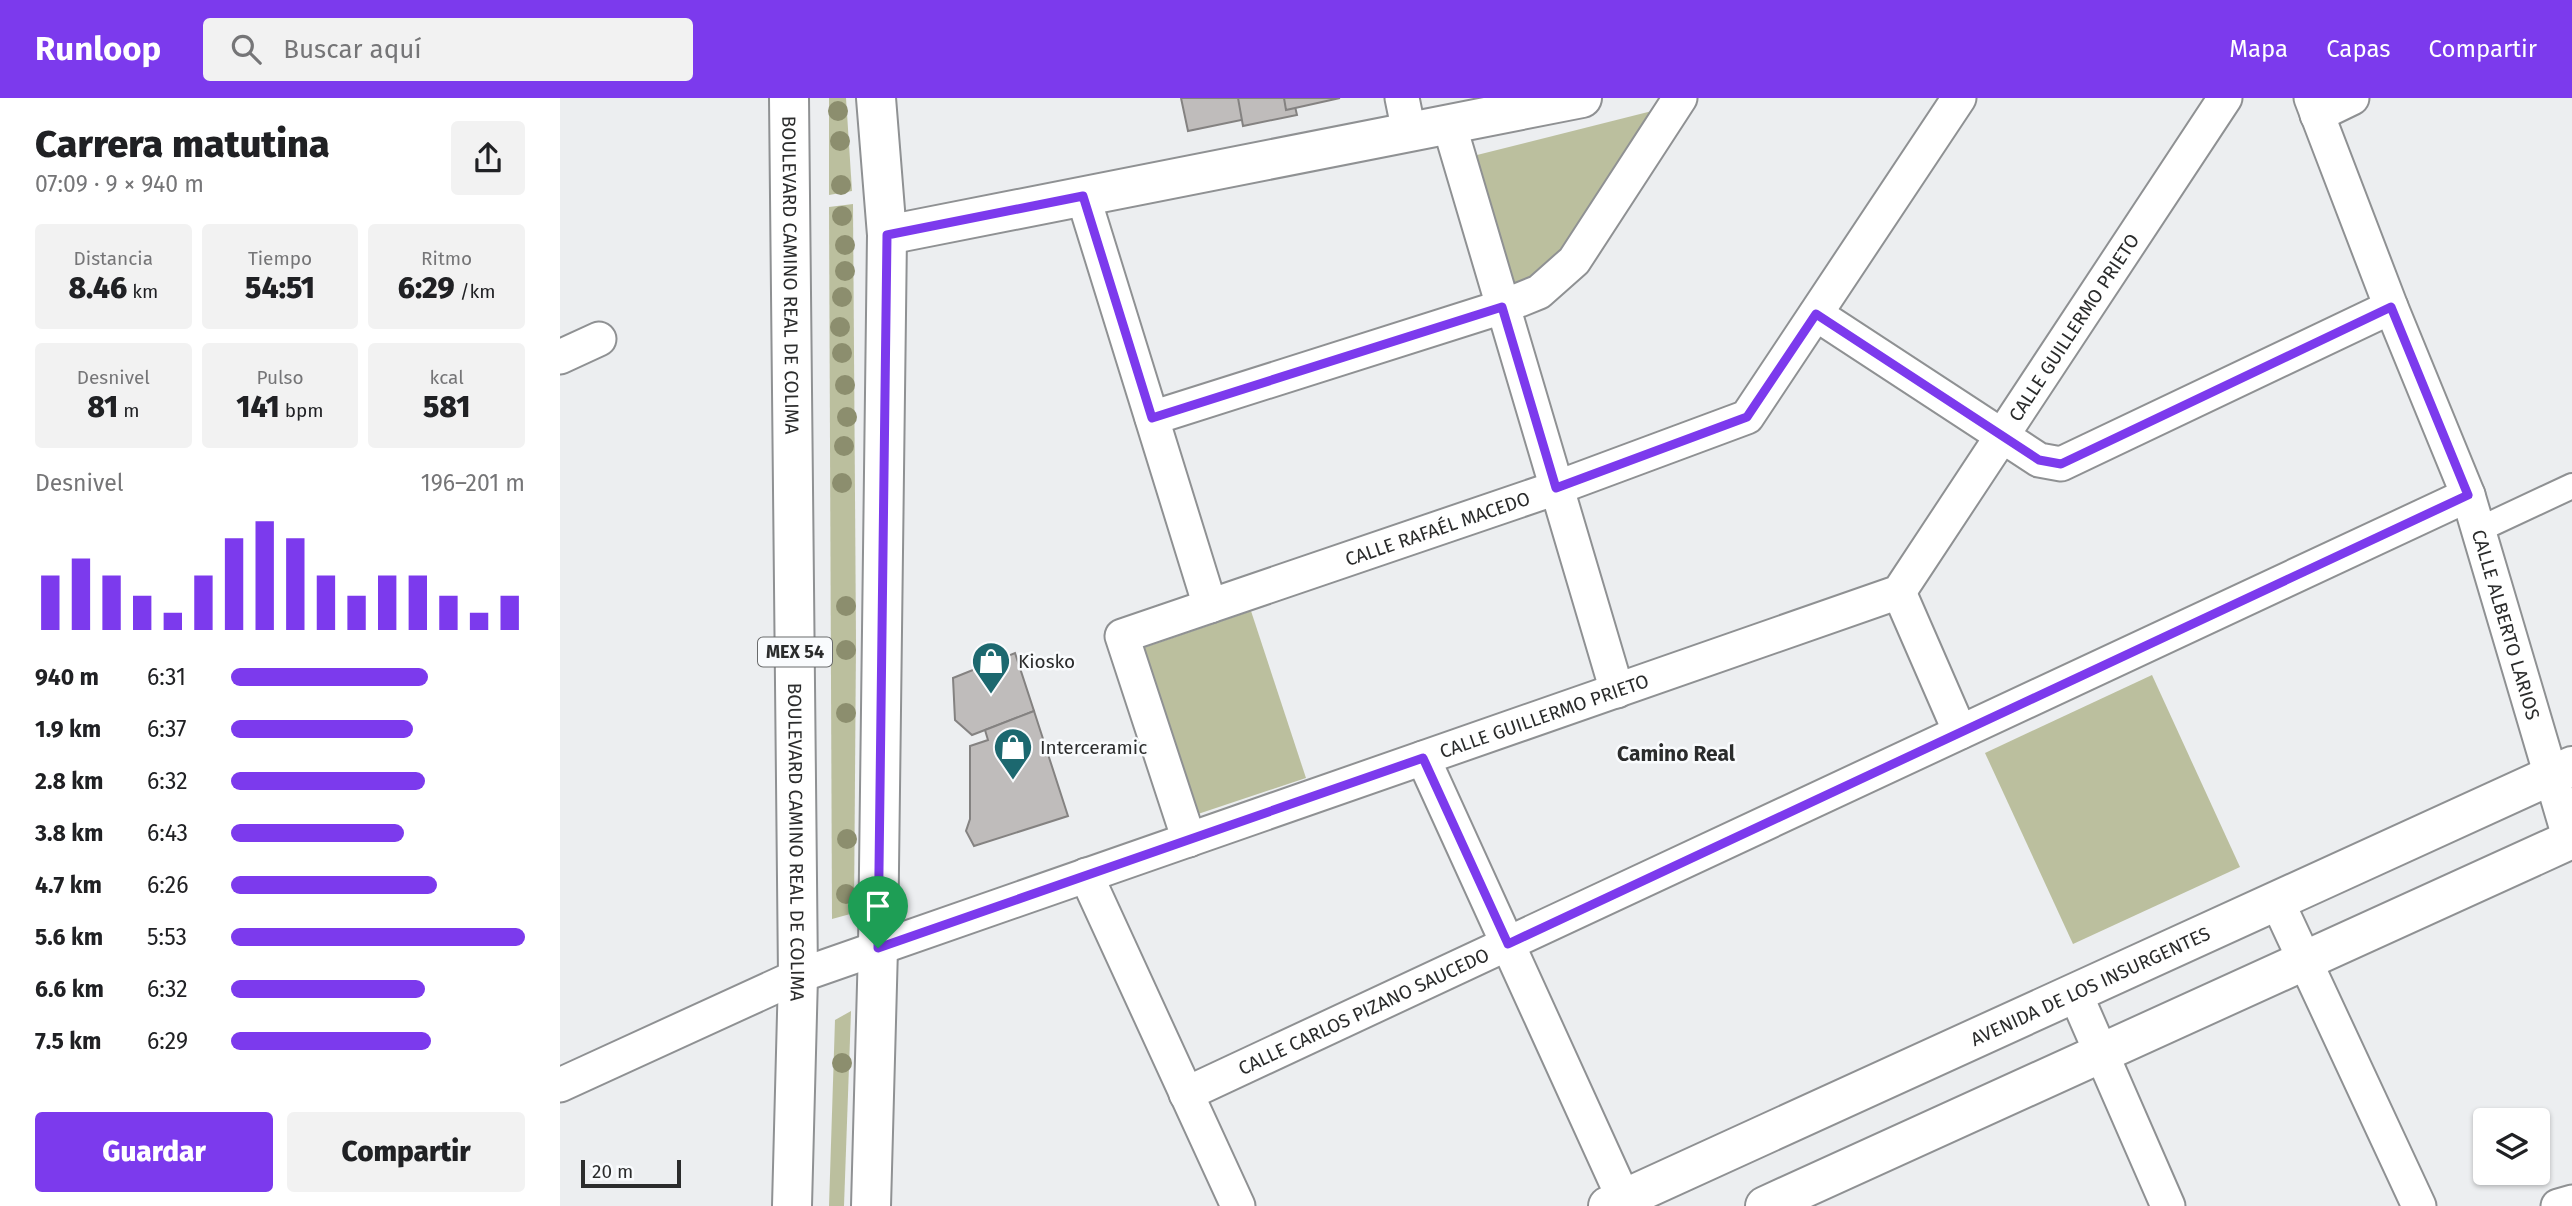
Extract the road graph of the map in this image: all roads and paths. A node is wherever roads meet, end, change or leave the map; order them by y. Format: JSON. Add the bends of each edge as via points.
{"nodes":[{"id":1,"x":789,"y":98,"type":"edge"},
{"id":2,"x":876,"y":98,"type":"edge"},
{"id":3,"x":1582,"y":98,"type":"edge"},
{"id":4,"x":1680,"y":98,"type":"edge"},
{"id":5,"x":1959,"y":98,"type":"edge"},
{"id":6,"x":2225,"y":98,"type":"edge"},
{"id":7,"x":2352,"y":98,"type":"edge"},
{"id":8,"x":2314,"y":106,"type":"edge"},
{"id":9,"x":1406,"y":115,"type":"edge"},
{"id":10,"x":1449,"y":124,"type":"junction"},
{"id":11,"x":1083,"y":196,"type":"junction"},
{"id":12,"x":887,"y":235,"type":"junction"},
{"id":13,"x":1502,"y":307,"type":"junction"},
{"id":14,"x":2391,"y":307,"type":"junction"},
{"id":15,"x":1816,"y":314,"type":"junction"},
{"id":16,"x":599,"y":339,"type":"dead end"},
{"id":17,"x":560,"y":357,"type":"edge"},
{"id":18,"x":1152,"y":418,"type":"junction"},
{"id":19,"x":2002,"y":436,"type":"junction"},
{"id":20,"x":2572,"y":486,"type":"edge"},
{"id":21,"x":1556,"y":488,"type":"junction"},
{"id":22,"x":2468,"y":495,"type":"junction"},
{"id":23,"x":2478,"y":530,"type":"junction"},
{"id":24,"x":1899,"y":592,"type":"junction"},
{"id":25,"x":1210,"y":606,"type":"junction"},
{"id":26,"x":1617,"y":691,"type":"junction"},
{"id":27,"x":1960,"y":732,"type":"junction"},
{"id":28,"x":1423,"y":758,"type":"junction"},
{"id":29,"x":2562,"y":771,"type":"edge"},
{"id":30,"x":1189,"y":840,"type":"junction"},
{"id":31,"x":2571,"y":840,"type":"edge"},
{"id":32,"x":1087,"y":875,"type":"junction"},
{"id":33,"x":2277,"y":901,"type":"junction"},
{"id":34,"x":1508,"y":944,"type":"junction"},
{"id":35,"x":878,"y":948,"type":"junction"},
{"id":36,"x":2305,"y":960,"type":"junction"},
{"id":37,"x":799,"y":976,"type":"junction"},
{"id":38,"x":2075,"y":993,"type":"junction"},
{"id":39,"x":2102,"y":1053,"type":"junction"},
{"id":40,"x":560,"y":1085,"type":"edge"},
{"id":41,"x":1186,"y":1094,"type":"junction"},
{"id":42,"x":2572,"y":1202,"type":"edge"},
{"id":43,"x":1620,"y":1204,"type":"edge"},
{"id":44,"x":792,"y":1206,"type":"edge"},
{"id":45,"x":871,"y":1206,"type":"edge"},
{"id":46,"x":1238,"y":1206,"type":"edge"},
{"id":47,"x":1765,"y":1206,"type":"edge"},
{"id":48,"x":2168,"y":1206,"type":"edge"},
{"id":49,"x":2419,"y":1206,"type":"edge"},
{"id":50,"x":2558,"y":1206,"type":"edge"}],
"edges":[{"from":1,"to":37,"type":"street","name":"BOULEVARD CAMINO REAL DE COLIMA","number":"MEX 54"},
{"from":2,"to":12,"type":"street"},
{"from":3,"to":10,"type":"street"},
{"from":4,"to":13,"type":"street","via":[[1574,261],[1539,292]]},
{"from":5,"to":15,"type":"street","name":"CALLE RAFAÉL MACEDO"},
{"from":6,"to":19,"type":"street","name":"CALLE GUILLERMO PRIETO"},
{"from":7,"to":8,"type":"street"},
{"from":8,"to":14,"type":"street","name":"CALLE ALBERTO LARIOS"},
{"from":9,"to":10,"type":"street"},
{"from":9,"to":11,"type":"street"},
{"from":10,"to":13,"type":"street"},
{"from":11,"to":12,"type":"street"},
{"from":11,"to":18,"type":"street"},
{"from":12,"to":35,"type":"street"},
{"from":13,"to":18,"type":"street"},
{"from":13,"to":21,"type":"street"},
{"from":14,"to":19,"type":"street","via":[[2061,464],[2039,460]]},
{"from":14,"to":22,"type":"street","name":"CALLE ALBERTO LARIOS"},
{"from":15,"to":19,"type":"street"},
{"from":15,"to":21,"type":"street","name":"CALLE RAFAÉL MACEDO","via":[[1747,417]]},
{"from":16,"to":17,"type":"street"},
{"from":18,"to":25,"type":"street"},
{"from":19,"to":24,"type":"street","name":"CALLE GUILLERMO PRIETO"},
{"from":20,"to":23,"type":"street"},
{"from":21,"to":25,"type":"street","name":"CALLE RAFAÉL MACEDO"},
{"from":21,"to":26,"type":"street"},
{"from":22,"to":23,"type":"street","name":"CALLE ALBERTO LARIOS"},
{"from":22,"to":27,"type":"street","name":"CALLE CARLOS PIZANO SAUCEDO"},
{"from":23,"to":29,"type":"street","name":"CALLE ALBERTO LARIOS"},
{"from":24,"to":26,"type":"street","name":"CALLE GUILLERMO PRIETO"},
{"from":24,"to":27,"type":"street"},
{"from":25,"to":30,"type":"street","name":"CALLE RAFAÉL MACEDO","via":[[1122,636]]},
{"from":26,"to":28,"type":"street","name":"CALLE GUILLERMO PRIETO"},
{"from":27,"to":34,"type":"street","name":"CALLE CARLOS PIZANO SAUCEDO"},
{"from":28,"to":30,"type":"street","name":"CALLE GUILLERMO PRIETO"},
{"from":28,"to":34,"type":"street"},
{"from":29,"to":31,"type":"street","name":"CALLE ALBERTO LARIOS"},
{"from":29,"to":33,"type":"street","name":"AVENIDA DE LOS INSURGENTES"},
{"from":30,"to":32,"type":"street","name":"CALLE GUILLERMO PRIETO"},
{"from":31,"to":36,"type":"street"},
{"from":32,"to":35,"type":"street","name":"CALLE GUILLERMO PRIETO"},
{"from":32,"to":41,"type":"street"},
{"from":33,"to":36,"type":"street"},
{"from":33,"to":38,"type":"street","name":"AVENIDA DE LOS INSURGENTES"},
{"from":34,"to":41,"type":"street","name":"CALLE CARLOS PIZANO SAUCEDO"},
{"from":34,"to":43,"type":"street"},
{"from":35,"to":37,"type":"street","name":"CALLE GUILLERMO PRIETO"},
{"from":35,"to":45,"type":"street"},
{"from":36,"to":39,"type":"street"},
{"from":36,"to":49,"type":"street"},
{"from":37,"to":40,"type":"street","name":"CALLE GUILLERMO PRIETO"},
{"from":37,"to":44,"type":"street","name":"BOULEVARD CAMINO REAL DE COLIMA","number":"MEX 54"},
{"from":38,"to":39,"type":"street"},
{"from":38,"to":43,"type":"street","name":"AVENIDA DE LOS INSURGENTES"},
{"from":39,"to":47,"type":"street"},
{"from":39,"to":48,"type":"street"},
{"from":41,"to":46,"type":"street"},
{"from":42,"to":50,"type":"street"}]}
